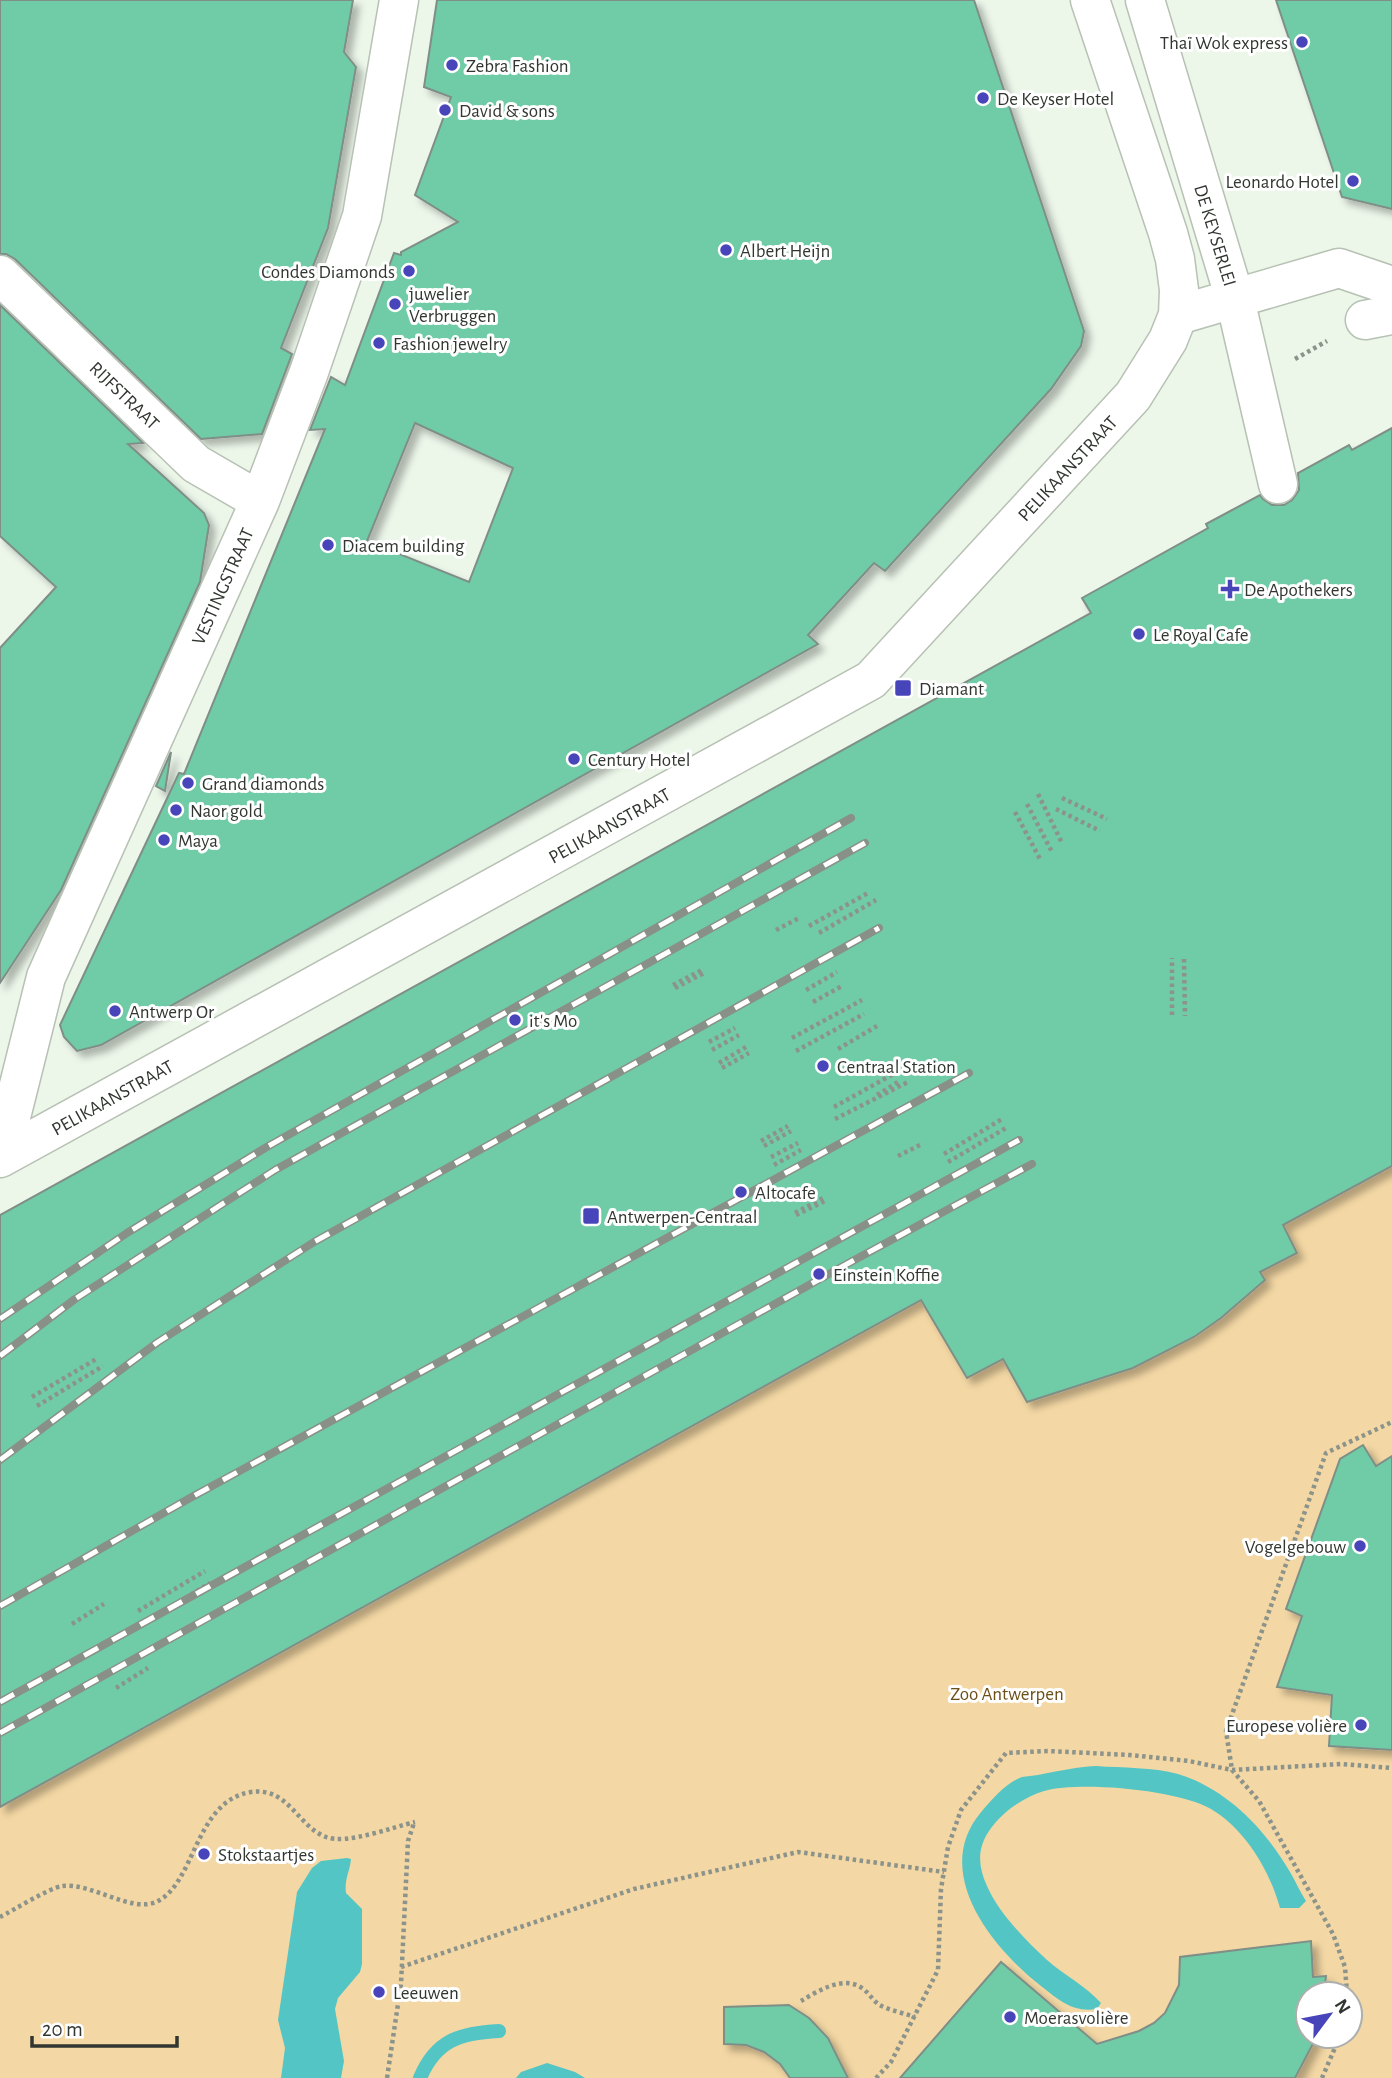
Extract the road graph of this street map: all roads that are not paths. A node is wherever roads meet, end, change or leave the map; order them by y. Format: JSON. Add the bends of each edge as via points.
{"nodes":[{"id":1,"x":399,"y":0,"type":"edge"},
{"id":2,"x":1090,"y":0,"type":"edge"},
{"id":3,"x":1145,"y":0,"type":"edge"},
{"id":4,"x":0,"y":275,"type":"edge"},
{"id":5,"x":1392,"y":286,"type":"edge"},
{"id":6,"x":1236,"y":299,"type":"junction"},
{"id":7,"x":1178,"y":315,"type":"junction"},
{"id":8,"x":1278,"y":484,"type":"dead end"},
{"id":9,"x":260,"y":501,"type":"junction"},
{"id":10,"x":1,"y":1157,"type":"edge"}],
"edges":[{"from":1,"to":9,"type":"street","name":"VESTINGSTRAAT","via":[[362,216]]},
{"from":2,"to":7,"type":"street","via":[[1168,233],[1179,290]]},
{"from":3,"to":6,"type":"street","name":"DE KEYSERLEI"},
{"from":4,"to":9,"type":"street","name":"RIJFSTRAAT","via":[[196,464]]},
{"from":5,"to":6,"type":"street","via":[[1339,268]]},
{"from":6,"to":7,"type":"street","name":"DE KEYSERLEI"},
{"from":6,"to":8,"type":"street"},
{"from":7,"to":10,"type":"street","name":"PELIKAANSTRAAT","via":[[1168,340],[1128,403],[871,680]]},
{"from":9,"to":10,"type":"street","name":"VESTINGSTRAAT","via":[[46,977]]}]}
